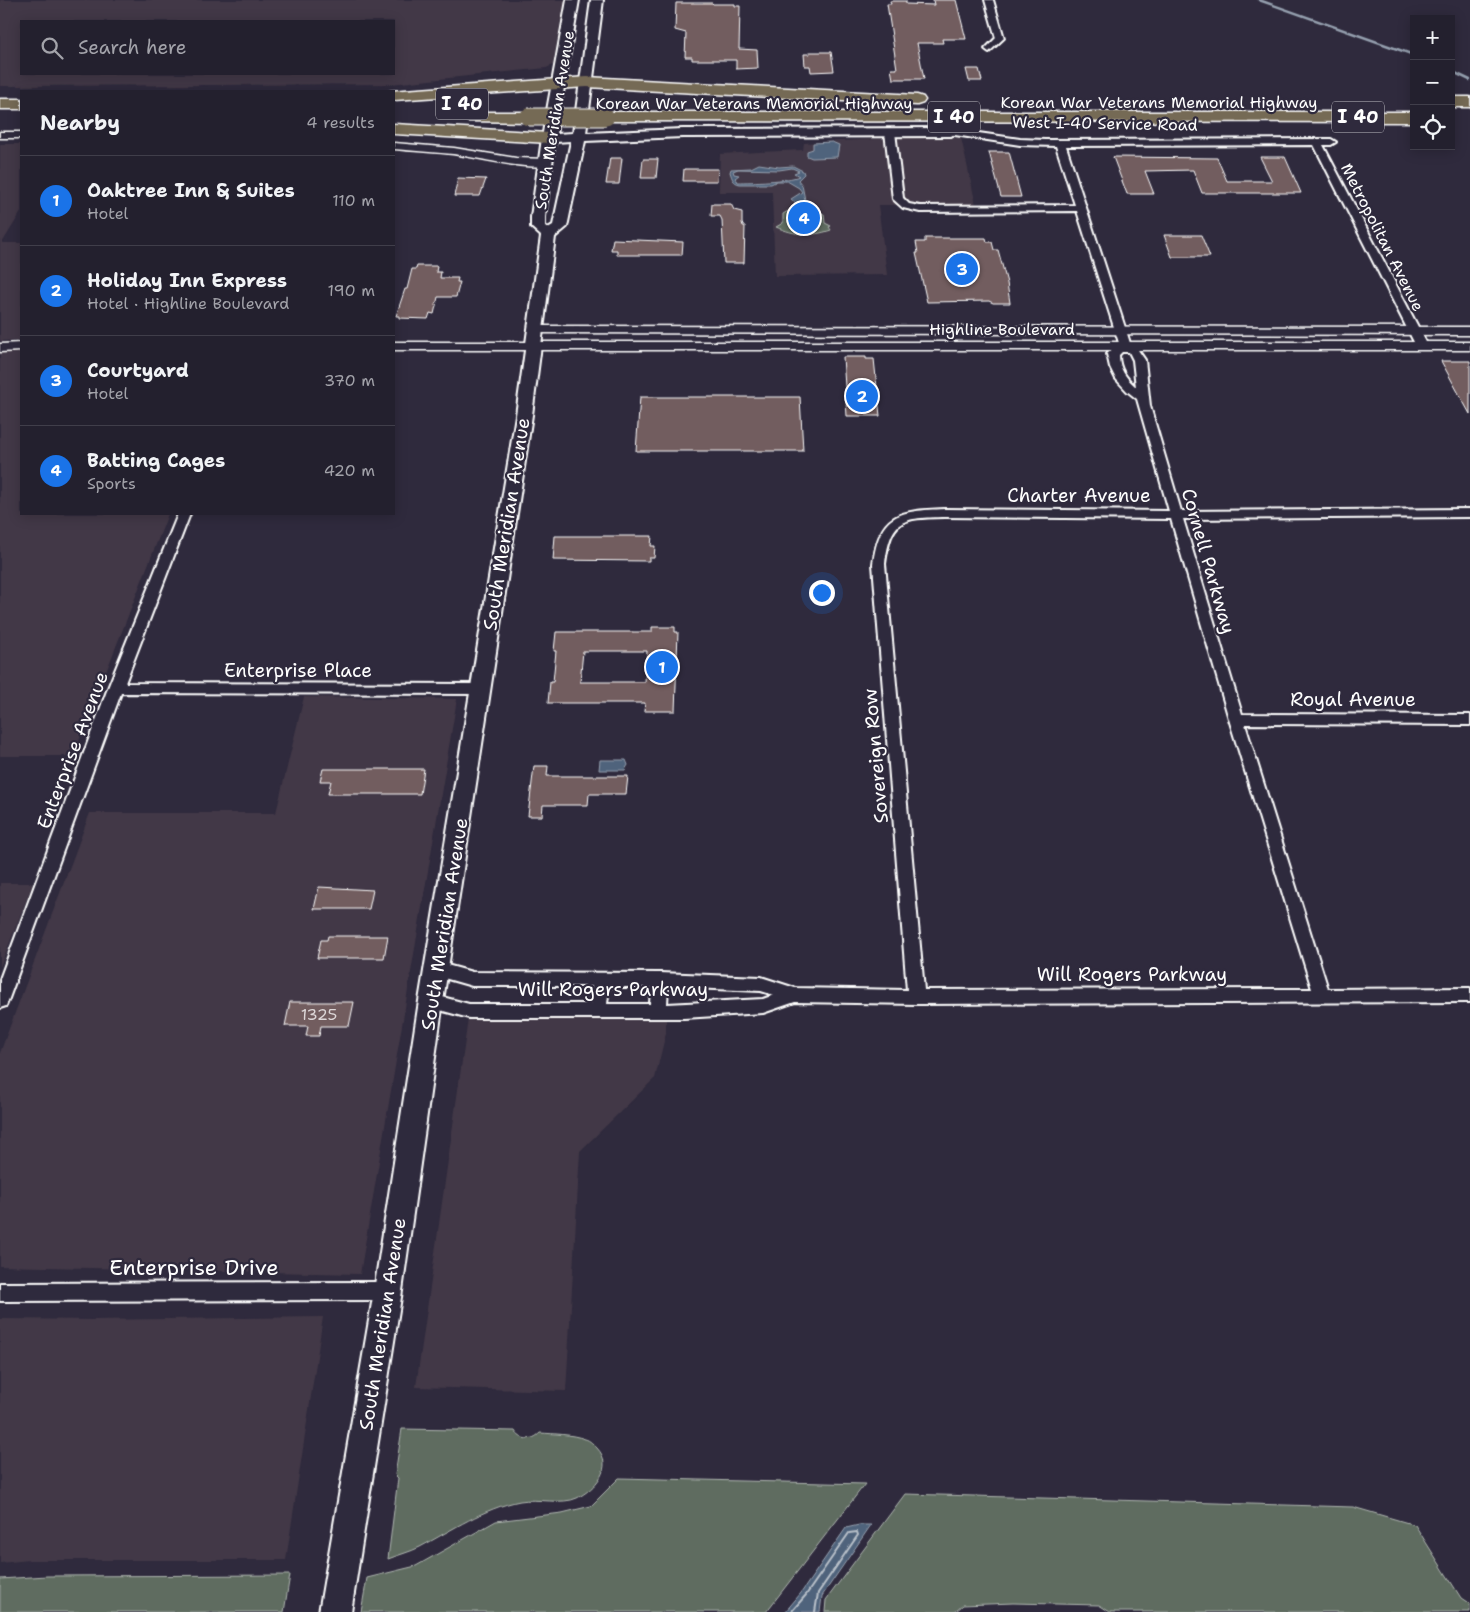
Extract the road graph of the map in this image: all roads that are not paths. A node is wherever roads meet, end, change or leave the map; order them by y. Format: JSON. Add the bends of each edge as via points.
{"nodes":[{"id":1,"x":573,"y":0,"type":"edge"},
{"id":2,"x":597,"y":0,"type":"edge"},
{"id":3,"x":989,"y":0,"type":"edge"},
{"id":4,"x":580,"y":32,"type":"junction"},
{"id":5,"x":989,"y":50,"type":"dead end"},
{"id":6,"x":587,"y":78,"type":"junction"},
{"id":7,"x":558,"y":83,"type":"junction"},
{"id":8,"x":395,"y":95,"type":"edge"},
{"id":9,"x":934,"y":100,"type":"dead end"},
{"id":10,"x":952,"y":101,"type":"dead end"},
{"id":11,"x":971,"y":102,"type":"junction"},
{"id":12,"x":1410,"y":102,"type":"edge"},
{"id":13,"x":1455,"y":102,"type":"edge"},
{"id":14,"x":1470,"y":102,"type":"edge"},
{"id":15,"x":0,"y":104,"type":"edge"},
{"id":16,"x":20,"y":104,"type":"edge"},
{"id":17,"x":395,"y":104,"type":"edge"},
{"id":18,"x":529,"y":110,"type":"junction"},
{"id":19,"x":607,"y":110,"type":"junction"},
{"id":20,"x":0,"y":116,"type":"edge"},
{"id":21,"x":20,"y":116,"type":"edge"},
{"id":22,"x":395,"y":117,"type":"edge"},
{"id":23,"x":1302,"y":117,"type":"junction"},
{"id":24,"x":1410,"y":117,"type":"edge"},
{"id":25,"x":1455,"y":117,"type":"edge"},
{"id":26,"x":1470,"y":117,"type":"edge"},
{"id":27,"x":395,"y":128,"type":"edge"},
{"id":28,"x":890,"y":132,"type":"junction"},
{"id":29,"x":951,"y":132,"type":"junction"},
{"id":30,"x":0,"y":135,"type":"edge"},
{"id":31,"x":20,"y":135,"type":"edge"},
{"id":32,"x":604,"y":137,"type":"junction"},
{"id":33,"x":578,"y":138,"type":"junction"},
{"id":34,"x":549,"y":140,"type":"junction"},
{"id":35,"x":1317,"y":142,"type":"junction"},
{"id":36,"x":1331,"y":142,"type":"dead end"},
{"id":37,"x":1060,"y":143,"type":"junction"},
{"id":38,"x":395,"y":146,"type":"edge"},
{"id":39,"x":565,"y":164,"type":"junction"},
{"id":40,"x":545,"y":169,"type":"junction"},
{"id":41,"x":565,"y":203,"type":"junction"},
{"id":42,"x":1082,"y":208,"type":"junction"},
{"id":43,"x":548,"y":236,"type":"junction"},
{"id":44,"x":535,"y":330,"type":"junction"},
{"id":45,"x":612,"y":330,"type":"junction"},
{"id":46,"x":1120,"y":330,"type":"junction"},
{"id":47,"x":1414,"y":331,"type":"junction"},
{"id":48,"x":1470,"y":331,"type":"edge"},
{"id":49,"x":395,"y":346,"type":"edge"},
{"id":50,"x":533,"y":346,"type":"junction"},
{"id":51,"x":610,"y":346,"type":"junction"},
{"id":52,"x":1422,"y":346,"type":"junction"},
{"id":53,"x":1470,"y":346,"type":"edge"},
{"id":54,"x":1126,"y":347,"type":"junction"},
{"id":55,"x":0,"y":348,"type":"edge"},
{"id":56,"x":20,"y":348,"type":"edge"},
{"id":57,"x":1141,"y":396,"type":"junction"},
{"id":58,"x":1470,"y":512,"type":"edge"},
{"id":59,"x":184,"y":515,"type":"edge"},
{"id":60,"x":1176,"y":515,"type":"junction"},
{"id":61,"x":898,"y":518,"type":"joint"},
{"id":62,"x":116,"y":688,"type":"junction"},
{"id":63,"x":481,"y":689,"type":"junction"},
{"id":64,"x":1236,"y":719,"type":"junction"},
{"id":65,"x":1470,"y":720,"type":"edge"},
{"id":66,"x":436,"y":969,"type":"junction"},
{"id":67,"x":601,"y":979,"type":"junction"},
{"id":68,"x":660,"y":980,"type":"junction"},
{"id":69,"x":795,"y":995,"type":"junction"},
{"id":70,"x":1322,"y":995,"type":"junction"},
{"id":71,"x":1470,"y":995,"type":"edge"},
{"id":72,"x":916,"y":996,"type":"junction"},
{"id":73,"x":0,"y":1001,"type":"edge"},
{"id":74,"x":430,"y":1001,"type":"junction"},
{"id":75,"x":598,"y":1010,"type":"junction"},
{"id":76,"x":658,"y":1011,"type":"junction"},
{"id":77,"x":388,"y":1291,"type":"junction"},
{"id":78,"x":0,"y":1292,"type":"edge"},
{"id":79,"x":335,"y":1612,"type":"edge"}],
"edges":[{"from":1,"to":4,"type":"main road","name":"South Meridian Avenue"},
{"from":2,"to":4,"type":"main road","name":"South Meridian Avenue"},
{"from":3,"to":5,"type":"street","via":[[1000,38]]},
{"from":4,"to":6,"type":"main road","name":"South Meridian Avenue"},
{"from":4,"to":7,"type":"main road","name":"South Meridian Avenue"},
{"from":6,"to":7,"type":"highway"},
{"from":6,"to":9,"type":"highway","via":[[614,83]]},
{"from":6,"to":33,"type":"main road","name":"South Meridian Avenue"},
{"from":7,"to":8,"type":"highway"},
{"from":7,"to":34,"type":"main road","name":"South Meridian Avenue"},
{"from":10,"to":11,"type":"highway"},
{"from":11,"to":12,"type":"highway","name":"Korean War Veterans Memorial Highway","number":"I 40"},
{"from":11,"to":19,"type":"highway","name":"Korean War Veterans Memorial Highway","number":"I 40"},
{"from":13,"to":14,"type":"highway"},
{"from":15,"to":16,"type":"highway"},
{"from":17,"to":18,"type":"highway","name":"Korean War Veterans Memorial Highway","number":"I 40"},
{"from":18,"to":19,"type":"highway","name":"Korean War Veterans Memorial Highway","number":"I 40","bridge":true},
{"from":18,"to":22,"type":"highway","name":"Korean War Veterans Memorial Highway","number":"I 40"},
{"from":19,"to":23,"type":"highway","name":"Korean War Veterans Memorial Highway","number":"I 40"},
{"from":20,"to":21,"type":"highway"},
{"from":23,"to":24,"type":"highway","name":"Korean War Veterans Memorial Highway","number":"I 40"},
{"from":23,"to":29,"type":"highway","via":[[1077,131]]},
{"from":25,"to":26,"type":"highway"},
{"from":27,"to":34,"type":"highway"},
{"from":28,"to":29,"type":"main road","name":"West I-40 Service Road"},
{"from":28,"to":32,"type":"main road","name":"West I-40 Service Road","via":[[683,133]]},
{"from":28,"to":42,"type":"street","via":[[898,199],[904,206],[920,209]]},
{"from":29,"to":37,"type":"street","name":"West I-40 Service Road","via":[[1020,142]]},
{"from":30,"to":31,"type":"street"},
{"from":32,"to":33,"type":"main road","name":"West I-40 Service Road"},
{"from":32,"to":39,"type":"main road","via":[[588,144]]},
{"from":33,"to":34,"type":"main road","name":"West I-40 Service Road"},
{"from":33,"to":39,"type":"main road","name":"South Meridian Avenue"},
{"from":34,"to":39,"type":"main road"},
{"from":34,"to":40,"type":"main road","name":"South Meridian Avenue"},
{"from":35,"to":36,"type":"street","name":"West I-40 Service Road"},
{"from":35,"to":37,"type":"street","name":"West I-40 Service Road"},
{"from":35,"to":47,"type":"street","name":"Metropolitan Avenue"},
{"from":37,"to":42,"type":"street","name":"Cornell Parkway"},
{"from":38,"to":40,"type":"street","via":[[454,151]]},
{"from":39,"to":40,"type":"main road"},
{"from":39,"to":41,"type":"main road","name":"South Meridian Avenue"},
{"from":39,"to":41,"type":"main road","via":[[559,192]]},
{"from":40,"to":43,"type":"main road","name":"South Meridian Avenue","via":[[538,227]]},
{"from":41,"to":43,"type":"main road","name":"South Meridian Avenue","via":[[560,227]]},
{"from":42,"to":46,"type":"street","name":"Cornell Parkway"},
{"from":43,"to":44,"type":"main road","name":"South Meridian Avenue"},
{"from":44,"to":45,"type":"street","name":"Highline Boulevard"},
{"from":44,"to":50,"type":"main road","name":"South Meridian Avenue"},
{"from":45,"to":46,"type":"street","name":"Highline Boulevard"},
{"from":45,"to":51,"type":"street"},
{"from":46,"to":47,"type":"street","name":"Highline Boulevard"},
{"from":46,"to":54,"type":"street","name":"Cornell Parkway"},
{"from":47,"to":48,"type":"street","name":"Highline Boulevard"},
{"from":47,"to":52,"type":"street","name":"Metropolitan Avenue"},
{"from":49,"to":50,"type":"street","name":"Highline Boulevard"},
{"from":50,"to":51,"type":"street","name":"Highline Boulevard"},
{"from":50,"to":63,"type":"main road","name":"South Meridian Avenue"},
{"from":51,"to":54,"type":"street","name":"Highline Boulevard"},
{"from":52,"to":53,"type":"street","name":"Highline Boulevard"},
{"from":52,"to":54,"type":"street","name":"Highline Boulevard"},
{"from":54,"to":57,"type":"street","name":"Cornell Parkway","via":[[1134,351],[1139,360]]},
{"from":54,"to":57,"type":"street","via":[[1114,352],[1113,359],[1128,388]]},
{"from":55,"to":56,"type":"street"},
{"from":57,"to":60,"type":"street","name":"Cornell Parkway"},
{"from":58,"to":60,"type":"street","name":"Charter Avenue"},
{"from":59,"to":62,"type":"street","name":"Enterprise Avenue"},
{"from":60,"to":61,"type":"street","name":"Charter Avenue","via":[[925,513]]},
{"from":60,"to":64,"type":"street","name":"Cornell Parkway"},
{"from":61,"to":72,"type":"street","name":"Sovereign Row","via":[[883,538],[879,564]]},
{"from":62,"to":63,"type":"street","name":"Enterprise Place"},
{"from":62,"to":73,"type":"street","name":"Enterprise Avenue"},
{"from":63,"to":66,"type":"main road","name":"South Meridian Avenue"},
{"from":64,"to":65,"type":"street","name":"Royal Avenue"},
{"from":64,"to":70,"type":"street","name":"Cornell Parkway"},
{"from":66,"to":67,"type":"street","name":"Will Rogers Parkway","via":[[472,979]]},
{"from":66,"to":74,"type":"main road","name":"South Meridian Avenue"},
{"from":67,"to":68,"type":"street","name":"Will Rogers Parkway"},
{"from":67,"to":75,"type":"street"},
{"from":68,"to":69,"type":"street","name":"Will Rogers Parkway","via":[[761,984]]},
{"from":68,"to":76,"type":"street"},
{"from":69,"to":72,"type":"street","name":"Will Rogers Parkway"},
{"from":69,"to":76,"type":"street","name":"Will Rogers Parkway","via":[[763,1006]]},
{"from":70,"to":71,"type":"street","name":"Will Rogers Parkway"},
{"from":70,"to":72,"type":"street","name":"Will Rogers Parkway"},
{"from":74,"to":75,"type":"street","name":"Will Rogers Parkway","via":[[469,1011]]},
{"from":74,"to":77,"type":"main road","name":"South Meridian Avenue"},
{"from":75,"to":76,"type":"street","name":"Will Rogers Parkway"},
{"from":77,"to":78,"type":"street","name":"Enterprise Drive"},
{"from":77,"to":79,"type":"main road","name":"South Meridian Avenue"}]}
